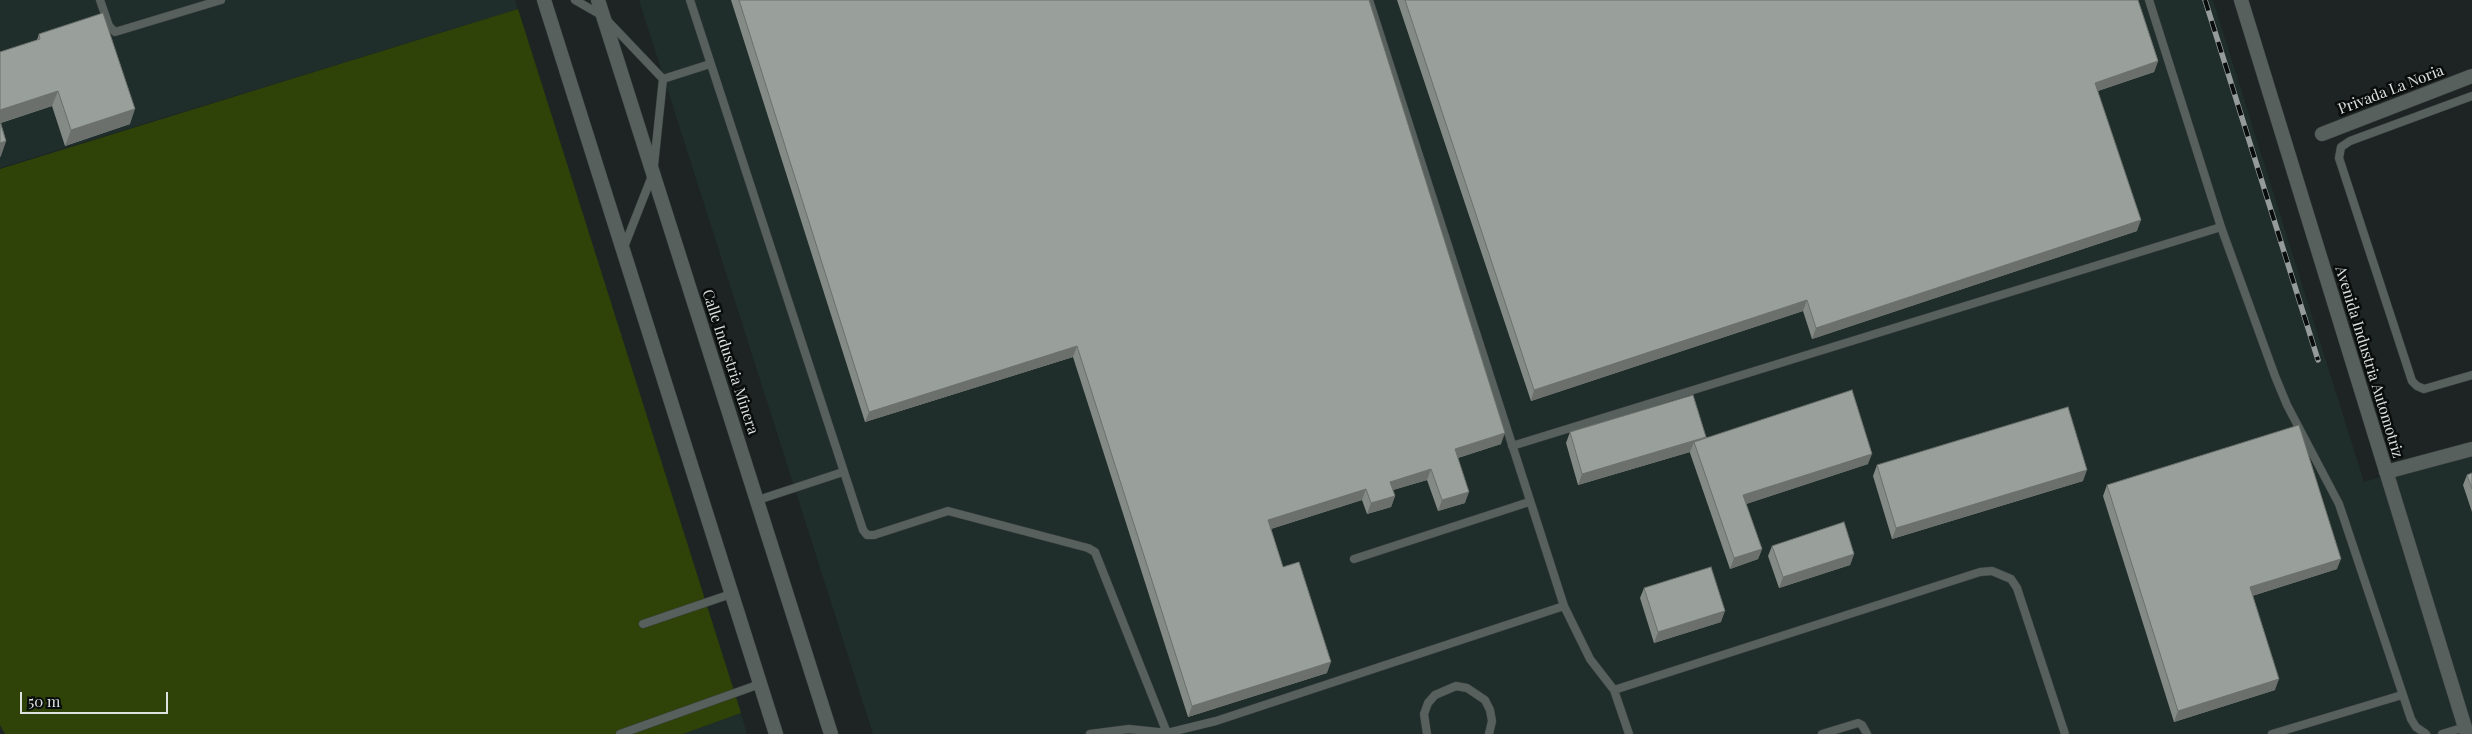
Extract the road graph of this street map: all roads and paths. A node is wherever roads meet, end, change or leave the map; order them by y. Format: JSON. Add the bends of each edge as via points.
{"nodes":[{"id":1,"x":100,"y":0,"type":"edge"},
{"id":2,"x":221,"y":0,"type":"edge"},
{"id":3,"x":544,"y":0,"type":"edge"},
{"id":4,"x":575,"y":0,"type":"edge"},
{"id":5,"x":598,"y":0,"type":"edge"},
{"id":6,"x":690,"y":0,"type":"edge"},
{"id":7,"x":1369,"y":0,"type":"edge"},
{"id":8,"x":2149,"y":0,"type":"edge"},
{"id":9,"x":2241,"y":0,"type":"edge"},
{"id":10,"x":603,"y":16,"type":"junction"},
{"id":11,"x":710,"y":64,"type":"junction"},
{"id":12,"x":2472,"y":76,"type":"edge"},
{"id":13,"x":663,"y":79,"type":"junction"},
{"id":14,"x":2472,"y":96,"type":"edge"},
{"id":15,"x":2322,"y":134,"type":"dead end"},
{"id":16,"x":653,"y":175,"type":"junction"},
{"id":17,"x":2222,"y":227,"type":"junction"},
{"id":18,"x":622,"y":251,"type":"junction"},
{"id":19,"x":2470,"y":375,"type":"edge"},
{"id":20,"x":1512,"y":446,"type":"junction"},
{"id":21,"x":2472,"y":449,"type":"edge"},
{"id":22,"x":843,"y":472,"type":"junction"},
{"id":23,"x":2386,"y":472,"type":"junction"},
{"id":24,"x":758,"y":500,"type":"junction"},
{"id":25,"x":1529,"y":502,"type":"junction"},
{"id":26,"x":1354,"y":559,"type":"dead end"},
{"id":27,"x":732,"y":594,"type":"junction"},
{"id":28,"x":1564,"y":606,"type":"junction"},
{"id":29,"x":643,"y":624,"type":"dead end"},
{"id":30,"x":760,"y":684,"type":"junction"},
{"id":31,"x":1614,"y":690,"type":"junction"},
{"id":32,"x":2402,"y":695,"type":"junction"},
{"id":33,"x":2466,"y":731,"type":"edge"},
{"id":34,"x":1168,"y":733,"type":"edge"},
{"id":35,"x":620,"y":734,"type":"edge"},
{"id":36,"x":776,"y":734,"type":"edge"},
{"id":37,"x":831,"y":734,"type":"edge"},
{"id":38,"x":1090,"y":734,"type":"edge"},
{"id":39,"x":1427,"y":734,"type":"edge"},
{"id":40,"x":1489,"y":734,"type":"edge"},
{"id":41,"x":1629,"y":734,"type":"edge"},
{"id":42,"x":1822,"y":734,"type":"edge"},
{"id":43,"x":1867,"y":734,"type":"edge"},
{"id":44,"x":2065,"y":734,"type":"edge"},
{"id":45,"x":2272,"y":734,"type":"edge"},
{"id":46,"x":2426,"y":734,"type":"edge"},
{"id":47,"x":2442,"y":734,"type":"edge"}],
"edges":[{"from":1,"to":2,"type":"lane","via":[[109,26],[115,32]]},
{"from":3,"to":18,"type":"main road"},
{"from":4,"to":10,"type":"lane"},
{"from":5,"to":10,"type":"main road","name":"Calle Industria Minera"},
{"from":6,"to":11,"type":"lane"},
{"from":7,"to":20,"type":"lane"},
{"from":8,"to":17,"type":"lane"},
{"from":9,"to":23,"type":"main road","name":"Avenida Industria Automotriz"},
{"from":10,"to":13,"type":"lane"},
{"from":10,"to":16,"type":"main road","name":"Calle Industria Minera"},
{"from":11,"to":13,"type":"lane"},
{"from":11,"to":22,"type":"lane"},
{"from":12,"to":15,"type":"main road","name":"Privada La Noria"},
{"from":13,"to":16,"type":"lane"},
{"from":14,"to":19,"type":"lane","via":[[2385,126],[2345,144],[2341,146],[2339,158],[2412,381],[2424,389]]},
{"from":16,"to":18,"type":"lane"},
{"from":16,"to":24,"type":"main road","name":"Calle Industria Minera"},
{"from":17,"to":20,"type":"lane"},
{"from":17,"to":32,"type":"lane","via":[[2283,396],[2339,504]]},
{"from":18,"to":27,"type":"main road"},
{"from":20,"to":25,"type":"lane"},
{"from":21,"to":23,"type":"main road"},
{"from":22,"to":24,"type":"lane"},
{"from":22,"to":34,"type":"lane","via":[[862,530],[867,535],[874,536],[948,511],[1096,552]]},
{"from":23,"to":33,"type":"main road","name":"Avenida Industria Automotriz"},
{"from":24,"to":37,"type":"main road","name":"Calle Industria Minera"},
{"from":25,"to":26,"type":"lane"},
{"from":25,"to":28,"type":"lane"},
{"from":27,"to":29,"type":"lane"},
{"from":27,"to":30,"type":"main road"},
{"from":28,"to":31,"type":"lane","via":[[1586,652]]},
{"from":28,"to":34,"type":"lane","via":[[1216,721]]},
{"from":30,"to":35,"type":"lane"},
{"from":30,"to":36,"type":"main road"},
{"from":31,"to":41,"type":"lane"},
{"from":31,"to":44,"type":"lane","via":[[1980,572],[1992,571],[2011,579],[2017,588]]},
{"from":32,"to":45,"type":"lane"},
{"from":32,"to":46,"type":"lane","via":[[2411,719]]},
{"from":33,"to":47,"type":"lane"},
{"from":34,"to":38,"type":"lane","via":[[1129,729]]},
{"from":39,"to":40,"type":"lane","via":[[1424,714],[1428,703],[1440,692],[1456,686],[1467,688],[1485,700],[1492,721]]},
{"from":42,"to":43,"type":"lane","via":[[1858,723]]}]}
